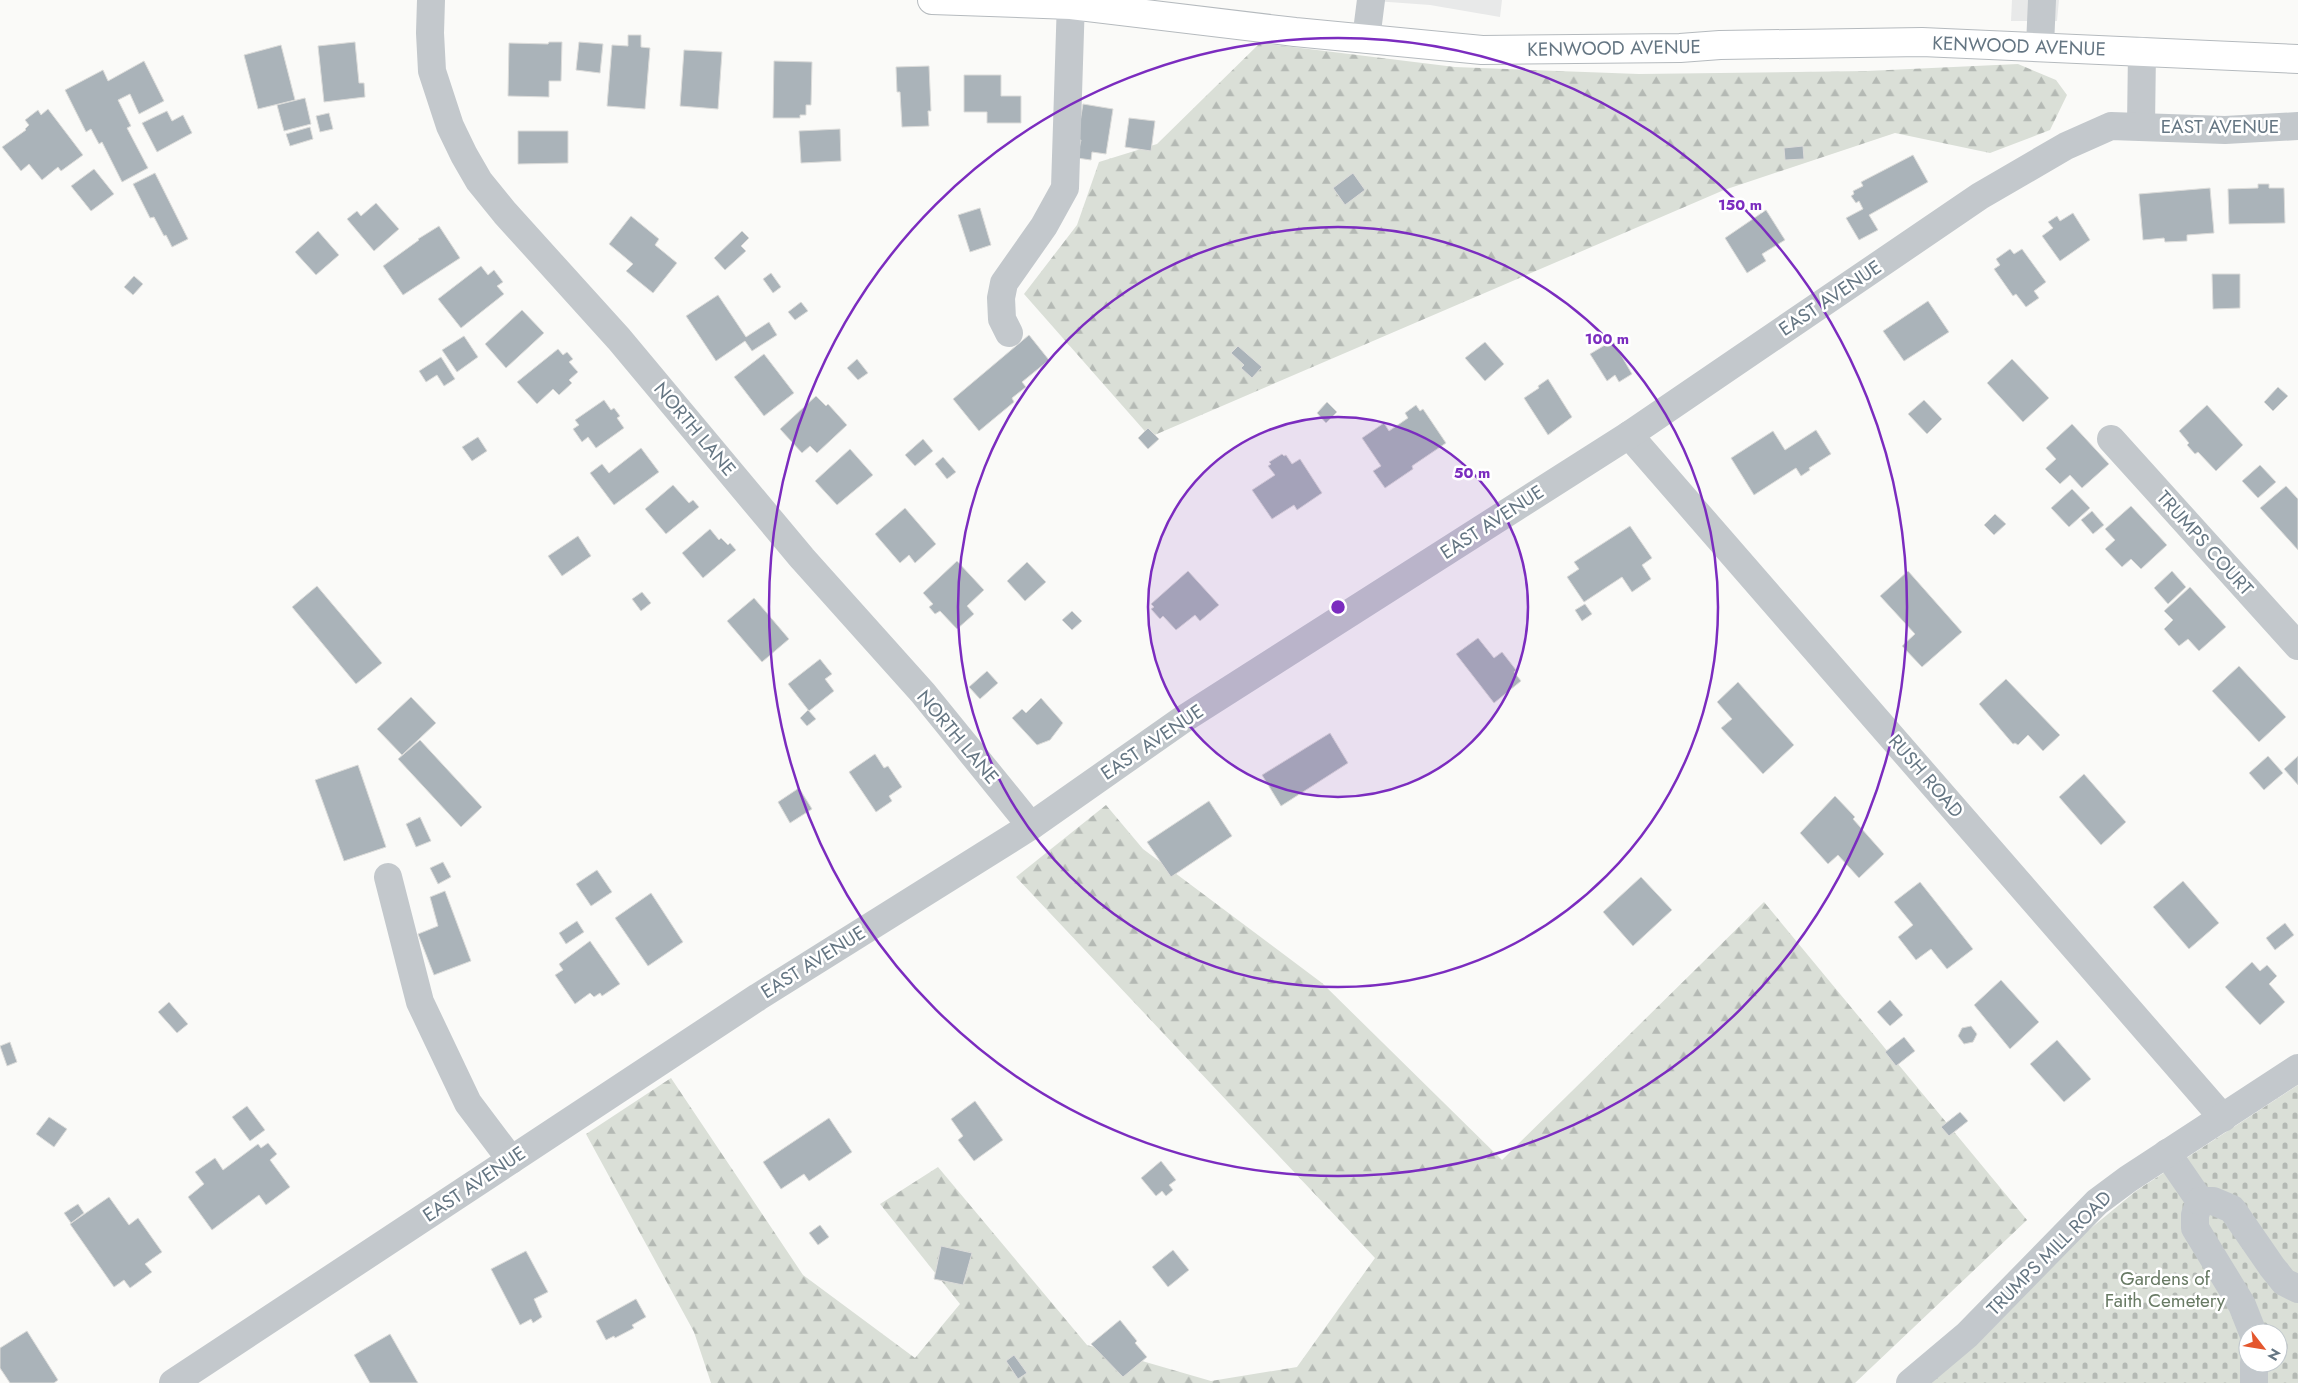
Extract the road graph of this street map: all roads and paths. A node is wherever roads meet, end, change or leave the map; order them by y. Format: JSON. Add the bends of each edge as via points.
{"nodes":[{"id":1,"x":431,"y":0,"type":"edge"},
{"id":2,"x":932,"y":0,"type":"edge"},
{"id":3,"x":1371,"y":0,"type":"edge"},
{"id":4,"x":2042,"y":0,"type":"edge"},
{"id":5,"x":1071,"y":2,"type":"edge"},
{"id":6,"x":1366,"y":39,"type":"junction"},
{"id":7,"x":2040,"y":46,"type":"junction"},
{"id":8,"x":2142,"y":51,"type":"junction"},
{"id":9,"x":2298,"y":59,"type":"edge"},
{"id":10,"x":2141,"y":126,"type":"junction"},
{"id":11,"x":2298,"y":126,"type":"edge"},
{"id":12,"x":1009,"y":333,"type":"dead end"},
{"id":13,"x":1629,"y":435,"type":"junction"},
{"id":14,"x":2111,"y":439,"type":"dead end"},
{"id":15,"x":2298,"y":646,"type":"edge"},
{"id":16,"x":1031,"y":826,"type":"junction"},
{"id":17,"x":388,"y":877,"type":"dead end"},
{"id":18,"x":2298,"y":1068,"type":"edge"},
{"id":19,"x":2222,"y":1118,"type":"junction"},
{"id":20,"x":2167,"y":1153,"type":"junction"},
{"id":21,"x":511,"y":1160,"type":"junction"},
{"id":22,"x":2200,"y":1201,"type":"junction"},
{"id":23,"x":2298,"y":1289,"type":"edge"},
{"id":24,"x":2249,"y":1323,"type":"edge"},
{"id":25,"x":173,"y":1383,"type":"edge"},
{"id":26,"x":1910,"y":1383,"type":"edge"}],
"edges":[{"from":1,"to":16,"type":"street","name":"NORTH LANE","via":[[432,71],[450,126],[479,180],[619,339],[802,558],[923,693]]},
{"from":2,"to":5,"type":"main road","name":"KENWOOD AVENUE"},
{"from":3,"to":6,"type":"street"},
{"from":4,"to":7,"type":"street"},
{"from":5,"to":6,"type":"main road","name":"KENWOOD AVENUE"},
{"from":5,"to":12,"type":"street","via":[[1065,188],[1044,226],[1004,283],[1002,319]]},
{"from":6,"to":7,"type":"main road","name":"KENWOOD AVENUE","via":[[1482,50],[1922,42]]},
{"from":7,"to":8,"type":"main road","name":"KENWOOD AVENUE"},
{"from":8,"to":9,"type":"main road","name":"KENWOOD AVENUE"},
{"from":8,"to":10,"type":"street","name":"EAST AVENUE"},
{"from":10,"to":11,"type":"street","name":"EAST AVENUE","via":[[2226,130]]},
{"from":10,"to":13,"type":"street","name":"EAST AVENUE","via":[[2111,126],[2075,142],[1980,196]]},
{"from":13,"to":16,"type":"street","name":"EAST AVENUE","via":[[1182,720]]},
{"from":13,"to":19,"type":"street","name":"RUSH ROAD"},
{"from":14,"to":15,"type":"street","name":"TRUMPS COURT"},
{"from":16,"to":21,"type":"street","name":"EAST AVENUE","via":[[758,997]]},
{"from":17,"to":21,"type":"street","via":[[420,1002],[468,1103]]},
{"from":18,"to":19,"type":"street","name":"TRUMPS MILL ROAD"},
{"from":19,"to":20,"type":"street","name":"TRUMPS MILL ROAD"},
{"from":20,"to":22,"type":"street"},
{"from":20,"to":26,"type":"street","name":"TRUMPS MILL ROAD","via":[[2097,1202],[1967,1335]]},
{"from":21,"to":25,"type":"street","name":"EAST AVENUE"},
{"from":22,"to":23,"type":"street","via":[[2213,1201],[2232,1209],[2284,1282]]},
{"from":22,"to":24,"type":"street","via":[[2195,1215],[2196,1228],[2242,1305]]}]}
